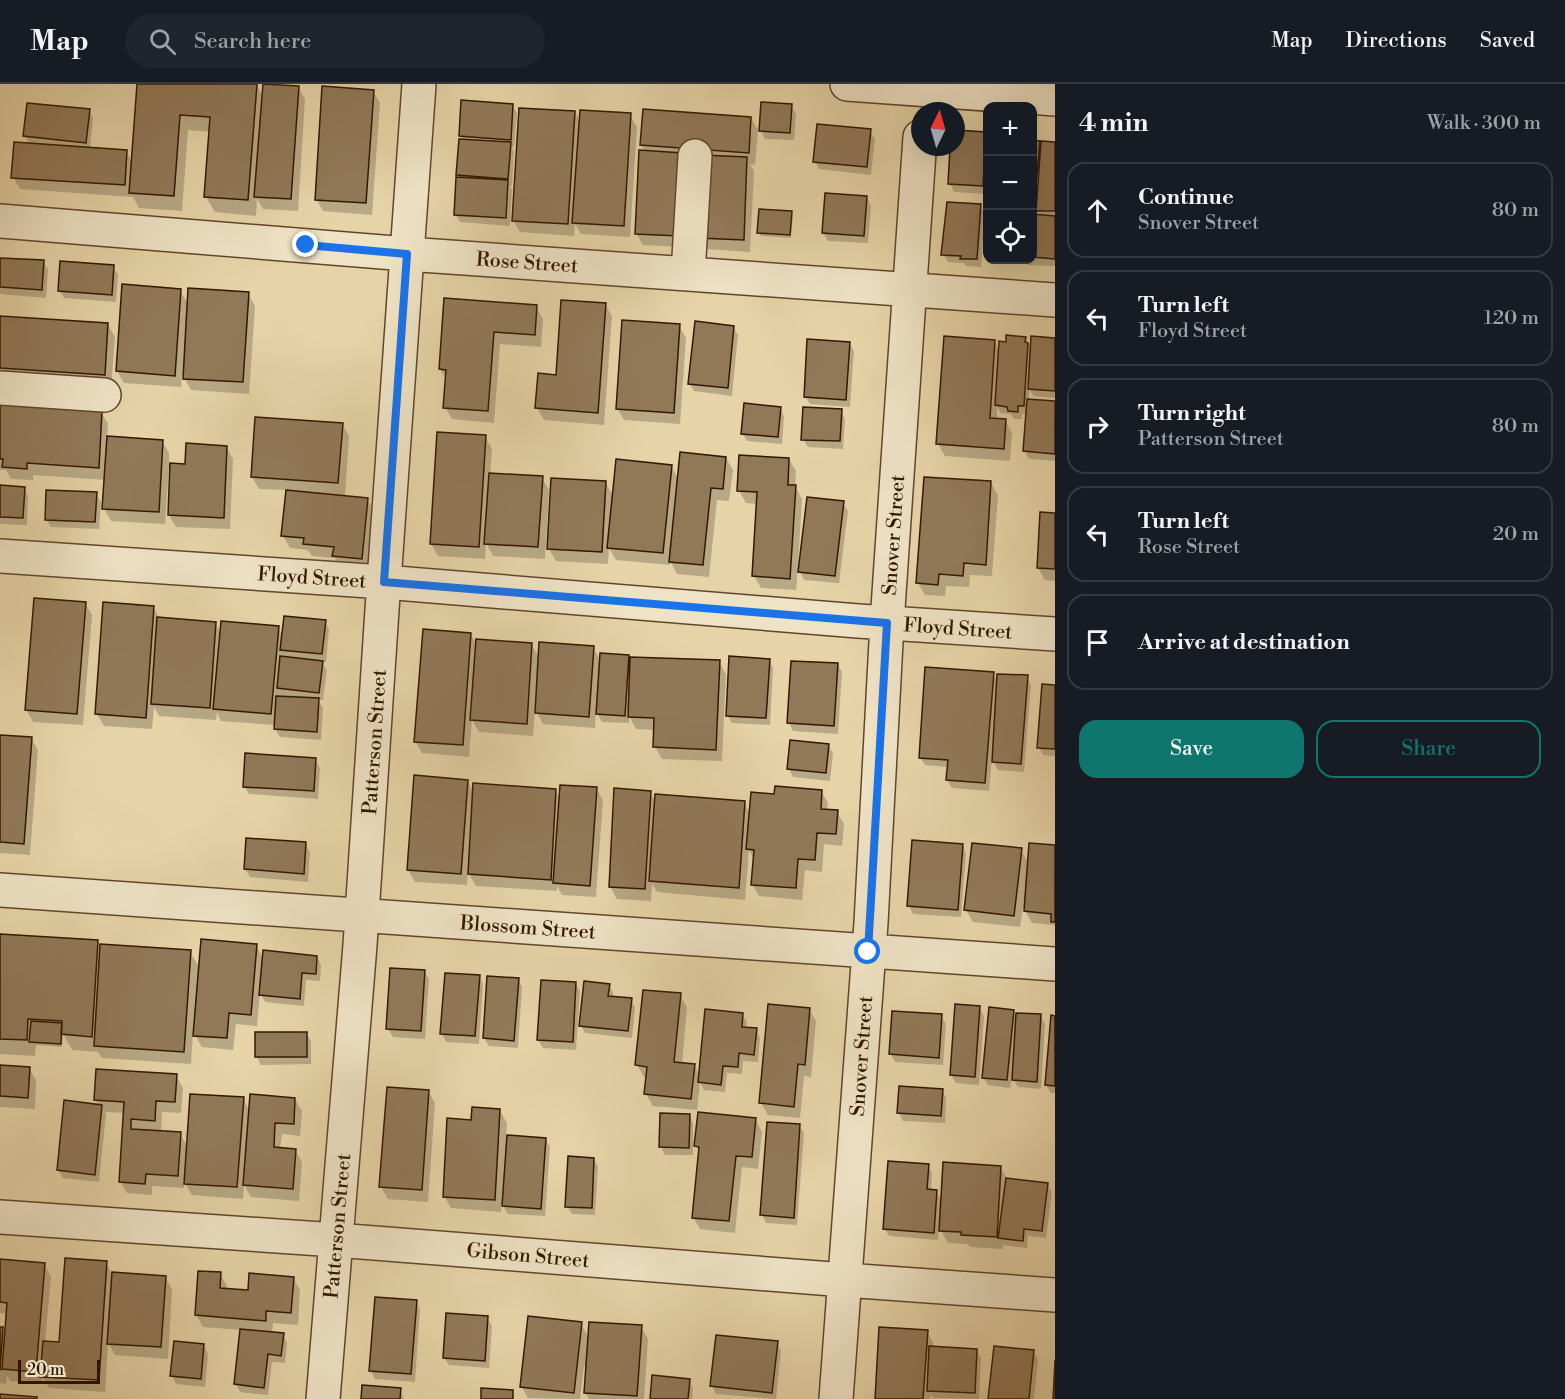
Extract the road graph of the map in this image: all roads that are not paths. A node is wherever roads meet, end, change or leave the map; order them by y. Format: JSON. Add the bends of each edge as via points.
{"nodes":[{"id":1,"x":419,"y":84,"type":"edge"},
{"id":2,"x":847,"y":84,"type":"edge"},
{"id":3,"x":923,"y":95,"type":"edge"},
{"id":4,"x":1055,"y":99,"type":"edge"},
{"id":5,"x":695,"y":156,"type":"dead end"},
{"id":6,"x":919,"y":156,"type":"edge"},
{"id":7,"x":0,"y":221,"type":"edge"},
{"id":8,"x":407,"y":254,"type":"junction"},
{"id":9,"x":688,"y":274,"type":"junction"},
{"id":10,"x":910,"y":290,"type":"junction"},
{"id":11,"x":1055,"y":300,"type":"edge"},
{"id":12,"x":0,"y":388,"type":"edge"},
{"id":13,"x":104,"y":395,"type":"dead end"},
{"id":14,"x":0,"y":556,"type":"edge"},
{"id":15,"x":384,"y":582,"type":"junction"},
{"id":16,"x":887,"y":623,"type":"junction"},
{"id":17,"x":1055,"y":634,"type":"edge"},
{"id":18,"x":0,"y":890,"type":"edge"},
{"id":19,"x":362,"y":916,"type":"junction"},
{"id":20,"x":868,"y":952,"type":"junction"},
{"id":21,"x":1055,"y":964,"type":"edge"},
{"id":22,"x":0,"y":1217,"type":"edge"},
{"id":23,"x":336,"y":1240,"type":"junction"},
{"id":24,"x":845,"y":1280,"type":"junction"},
{"id":25,"x":1055,"y":1295,"type":"edge"},
{"id":26,"x":323,"y":1399,"type":"edge"},
{"id":27,"x":836,"y":1399,"type":"edge"}],
"edges":[{"from":1,"to":8,"type":"street","name":"Patterson Street"},
{"from":2,"to":3,"type":"street"},
{"from":3,"to":4,"type":"street"},
{"from":5,"to":9,"type":"street"},
{"from":6,"to":10,"type":"street","name":"Snover Street"},
{"from":7,"to":8,"type":"street","name":"Rose Street"},
{"from":8,"to":9,"type":"street","name":"Rose Street"},
{"from":8,"to":15,"type":"street","name":"Patterson Street"},
{"from":9,"to":10,"type":"street","name":"Rose Street"},
{"from":10,"to":11,"type":"street","name":"Rose Street"},
{"from":10,"to":16,"type":"street","name":"Snover Street"},
{"from":12,"to":13,"type":"street"},
{"from":14,"to":15,"type":"street","name":"Floyd Street"},
{"from":15,"to":16,"type":"street","name":"Floyd Street"},
{"from":15,"to":19,"type":"street","name":"Patterson Street"},
{"from":16,"to":17,"type":"street","name":"Floyd Street"},
{"from":16,"to":20,"type":"street","name":"Snover Street"},
{"from":18,"to":19,"type":"street","name":"Blossom Street"},
{"from":19,"to":20,"type":"street","name":"Blossom Street"},
{"from":19,"to":23,"type":"street","name":"Patterson Street"},
{"from":20,"to":21,"type":"street","name":"Blossom Street"},
{"from":20,"to":24,"type":"street","name":"Snover Street"},
{"from":22,"to":23,"type":"street","name":"Gibson Street"},
{"from":23,"to":24,"type":"street","name":"Gibson Street"},
{"from":23,"to":26,"type":"street","name":"Patterson Street"},
{"from":24,"to":25,"type":"street","name":"Gibson Street"},
{"from":24,"to":27,"type":"street","name":"Snover Street"}]}
